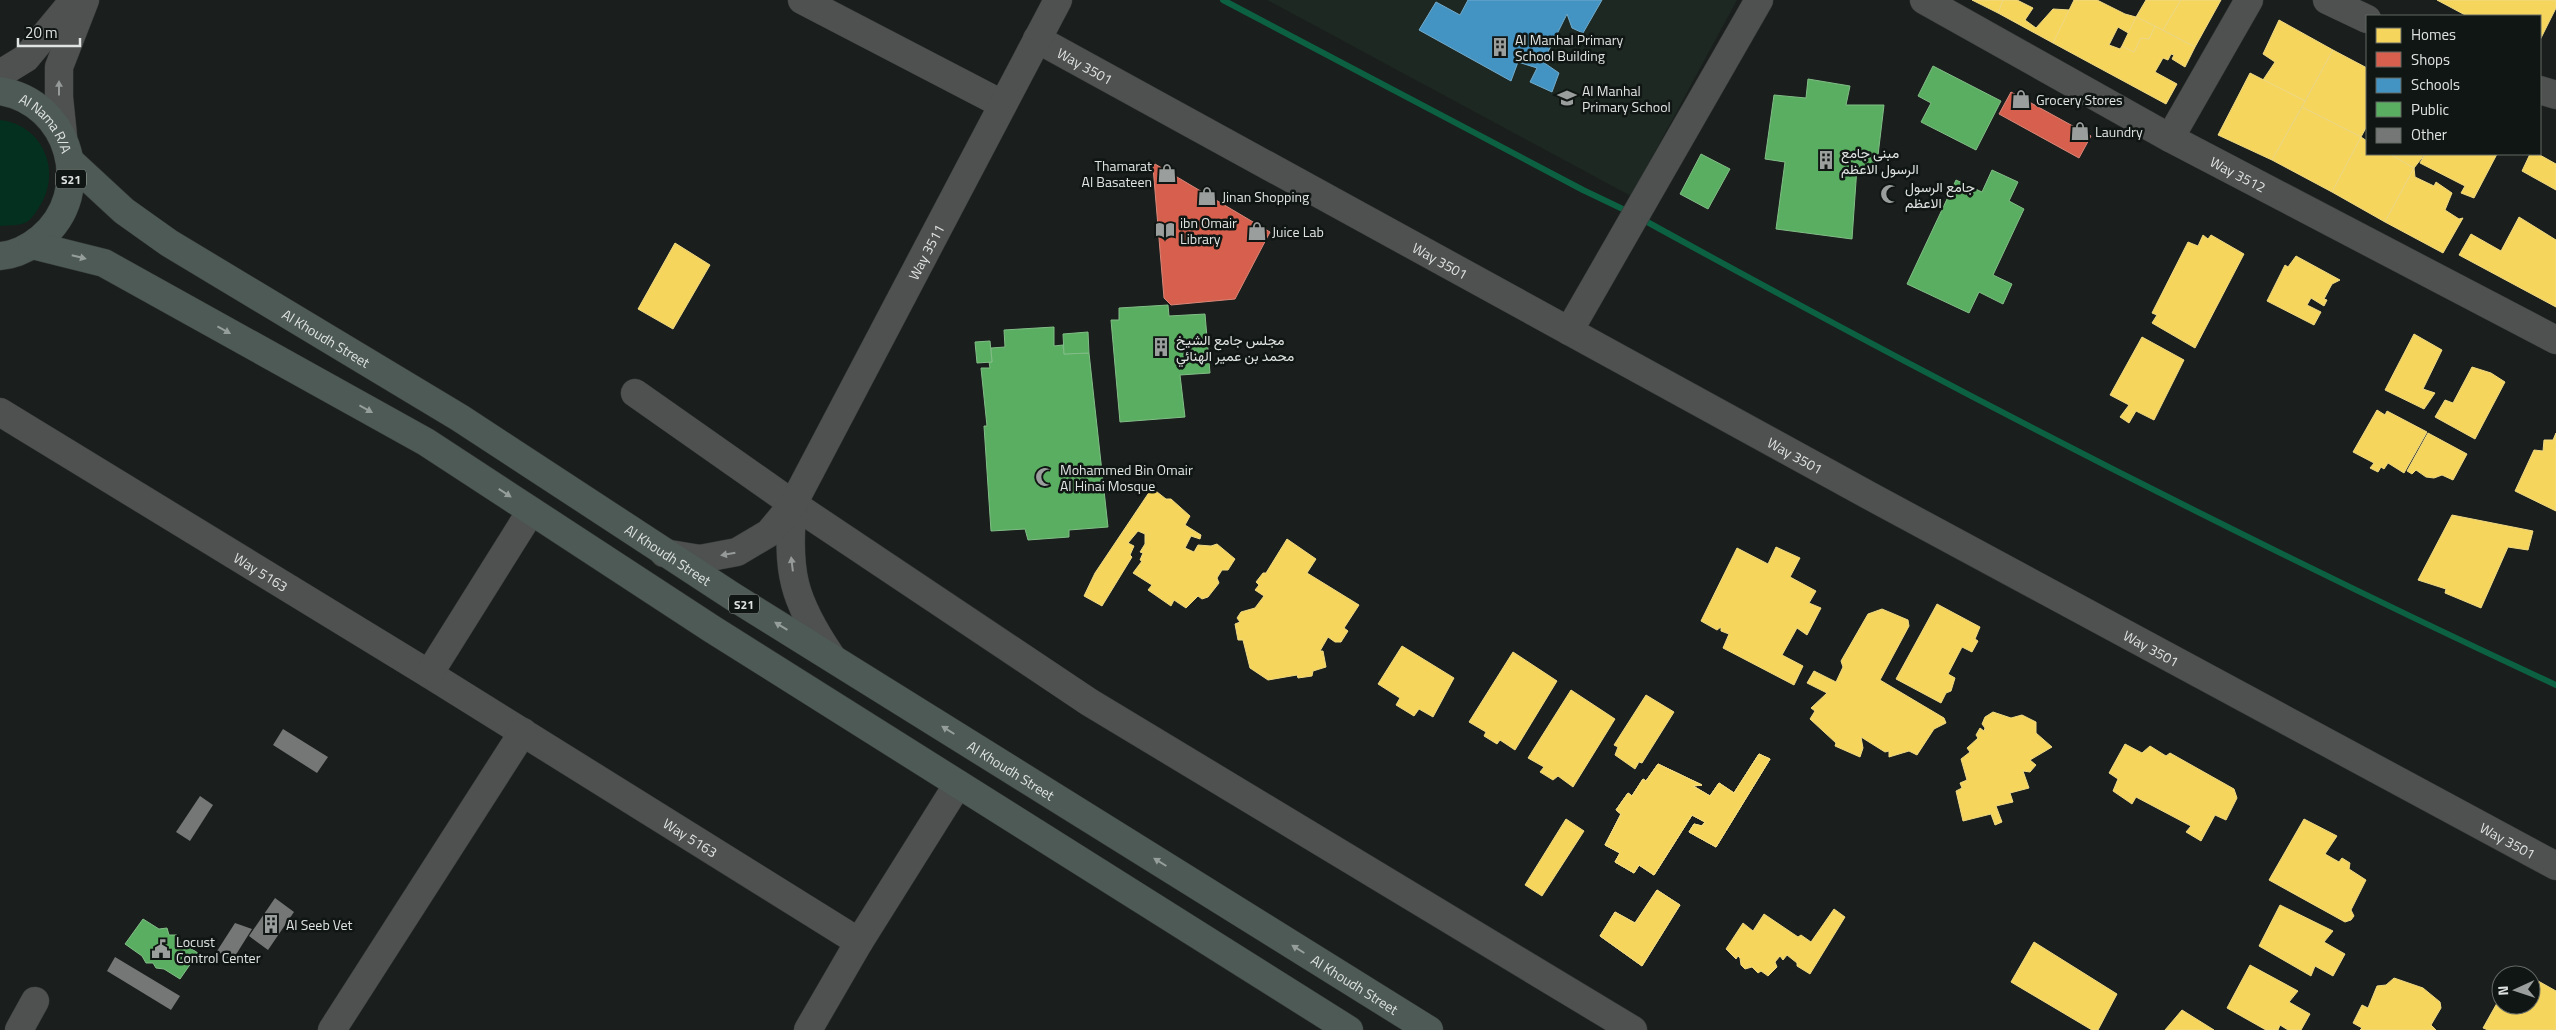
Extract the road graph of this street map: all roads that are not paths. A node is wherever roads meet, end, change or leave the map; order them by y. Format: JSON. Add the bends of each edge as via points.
{"nodes":[{"id":1,"x":74,"y":0,"type":"edge"},
{"id":2,"x":85,"y":0,"type":"edge"},
{"id":3,"x":802,"y":0,"type":"edge"},
{"id":4,"x":1058,"y":0,"type":"edge"},
{"id":5,"x":1759,"y":0,"type":"edge"},
{"id":6,"x":1924,"y":0,"type":"edge"},
{"id":7,"x":2249,"y":0,"type":"edge"},
{"id":8,"x":2327,"y":0,"type":"edge"},
{"id":9,"x":2366,"y":19,"type":"edge"},
{"id":10,"x":1036,"y":39,"type":"junction"},
{"id":11,"x":0,"y":74,"type":"edge"},
{"id":12,"x":2541,"y":90,"type":"edge"},
{"id":13,"x":0,"y":91,"type":"edge"},
{"id":14,"x":2556,"y":96,"type":"edge"},
{"id":15,"x":1002,"y":104,"type":"junction"},
{"id":16,"x":63,"y":136,"type":"junction"},
{"id":17,"x":2170,"y":138,"type":"junction"},
{"id":18,"x":71,"y":162,"type":"junction"},
{"id":19,"x":32,"y":245,"type":"junction"},
{"id":20,"x":0,"y":256,"type":"edge"},
{"id":21,"x":1569,"y":331,"type":"junction"},
{"id":22,"x":2556,"y":340,"type":"edge"},
{"id":23,"x":635,"y":393,"type":"dead end"},
{"id":24,"x":0,"y":412,"type":"edge"},
{"id":25,"x":793,"y":504,"type":"junction"},
{"id":26,"x":531,"y":511,"type":"junction"},
{"id":27,"x":663,"y":552,"type":"junction"},
{"id":28,"x":831,"y":656,"type":"junction"},
{"id":29,"x":429,"y":674,"type":"junction"},
{"id":30,"x":523,"y":732,"type":"junction"},
{"id":31,"x":958,"y":784,"type":"junction"},
{"id":32,"x":2556,"y":866,"type":"edge"},
{"id":33,"x":859,"y":942,"type":"junction"},
{"id":34,"x":35,"y":1001,"type":"dead end"},
{"id":35,"x":18,"y":1030,"type":"edge"},
{"id":36,"x":332,"y":1030,"type":"edge"},
{"id":37,"x":808,"y":1030,"type":"edge"},
{"id":38,"x":1349,"y":1030,"type":"edge"},
{"id":39,"x":1429,"y":1030,"type":"edge"},
{"id":40,"x":1633,"y":1030,"type":"edge"}],
"edges":[{"from":1,"to":11,"type":"street","via":[[26,58]]},
{"from":16,"to":2,"type":"street","one_way":true,"via":[[59,67]]},
{"from":3,"to":15,"type":"street"},
{"from":4,"to":10,"type":"street","name":"Way 3511"},
{"from":5,"to":21,"type":"street"},
{"from":6,"to":17,"type":"street","name":"Way 3512"},
{"from":7,"to":17,"type":"street"},
{"from":8,"to":9,"type":"street"},
{"from":10,"to":15,"type":"street","name":"Way 3511"},
{"from":10,"to":21,"type":"street","name":"Way 3501"},
{"from":12,"to":14,"type":"street"},
{"from":13,"to":16,"type":"main road","name":"Al Nama R/A","number":"S21","via":[[33,102],[50,117]]},
{"from":15,"to":25,"type":"street","name":"Way 3511"},
{"from":16,"to":18,"type":"main road","name":"Al Nama R/A","number":"S21"},
{"from":17,"to":22,"type":"street","name":"Way 3512"},
{"from":18,"to":19,"type":"main road","name":"Al Nama R/A","number":"S21","via":[[71,186],[64,210],[51,230]]},
{"from":18,"to":27,"type":"main road","name":"Al Khoudh Street","number":"S21","via":[[124,211],[169,243],[460,418]]},
{"from":19,"to":20,"type":"main road","name":"Al Nama R/A","number":"S21"},
{"from":19,"to":26,"type":"main road","one_way":true,"via":[[104,263],[426,442]]},
{"from":21,"to":32,"type":"street","name":"Way 3501"},
{"from":23,"to":25,"type":"street"},
{"from":24,"to":29,"type":"street","name":"Way 5163"},
{"from":25,"to":27,"type":"street","one_way":true,"via":[[769,533],[737,552],[700,559]]},
{"from":28,"to":25,"type":"street","one_way":true,"via":[[808,623],[794,585],[789,545]]},
{"from":25,"to":40,"type":"street","via":[[1090,702]]},
{"from":26,"to":29,"type":"street"},
{"from":26,"to":31,"type":"main road"},
{"from":28,"to":27,"type":"main road","name":"Al Khoudh Street","number":"S21","one_way":true},
{"from":39,"to":28,"type":"main road","name":"Al Khoudh Street","number":"S21","one_way":true},
{"from":29,"to":30,"type":"street","name":"Way 5163"},
{"from":30,"to":33,"type":"street","name":"Way 5163"},
{"from":30,"to":36,"type":"street"},
{"from":31,"to":33,"type":"street"},
{"from":31,"to":38,"type":"main road"},
{"from":33,"to":37,"type":"street"},
{"from":34,"to":35,"type":"street"}]}
